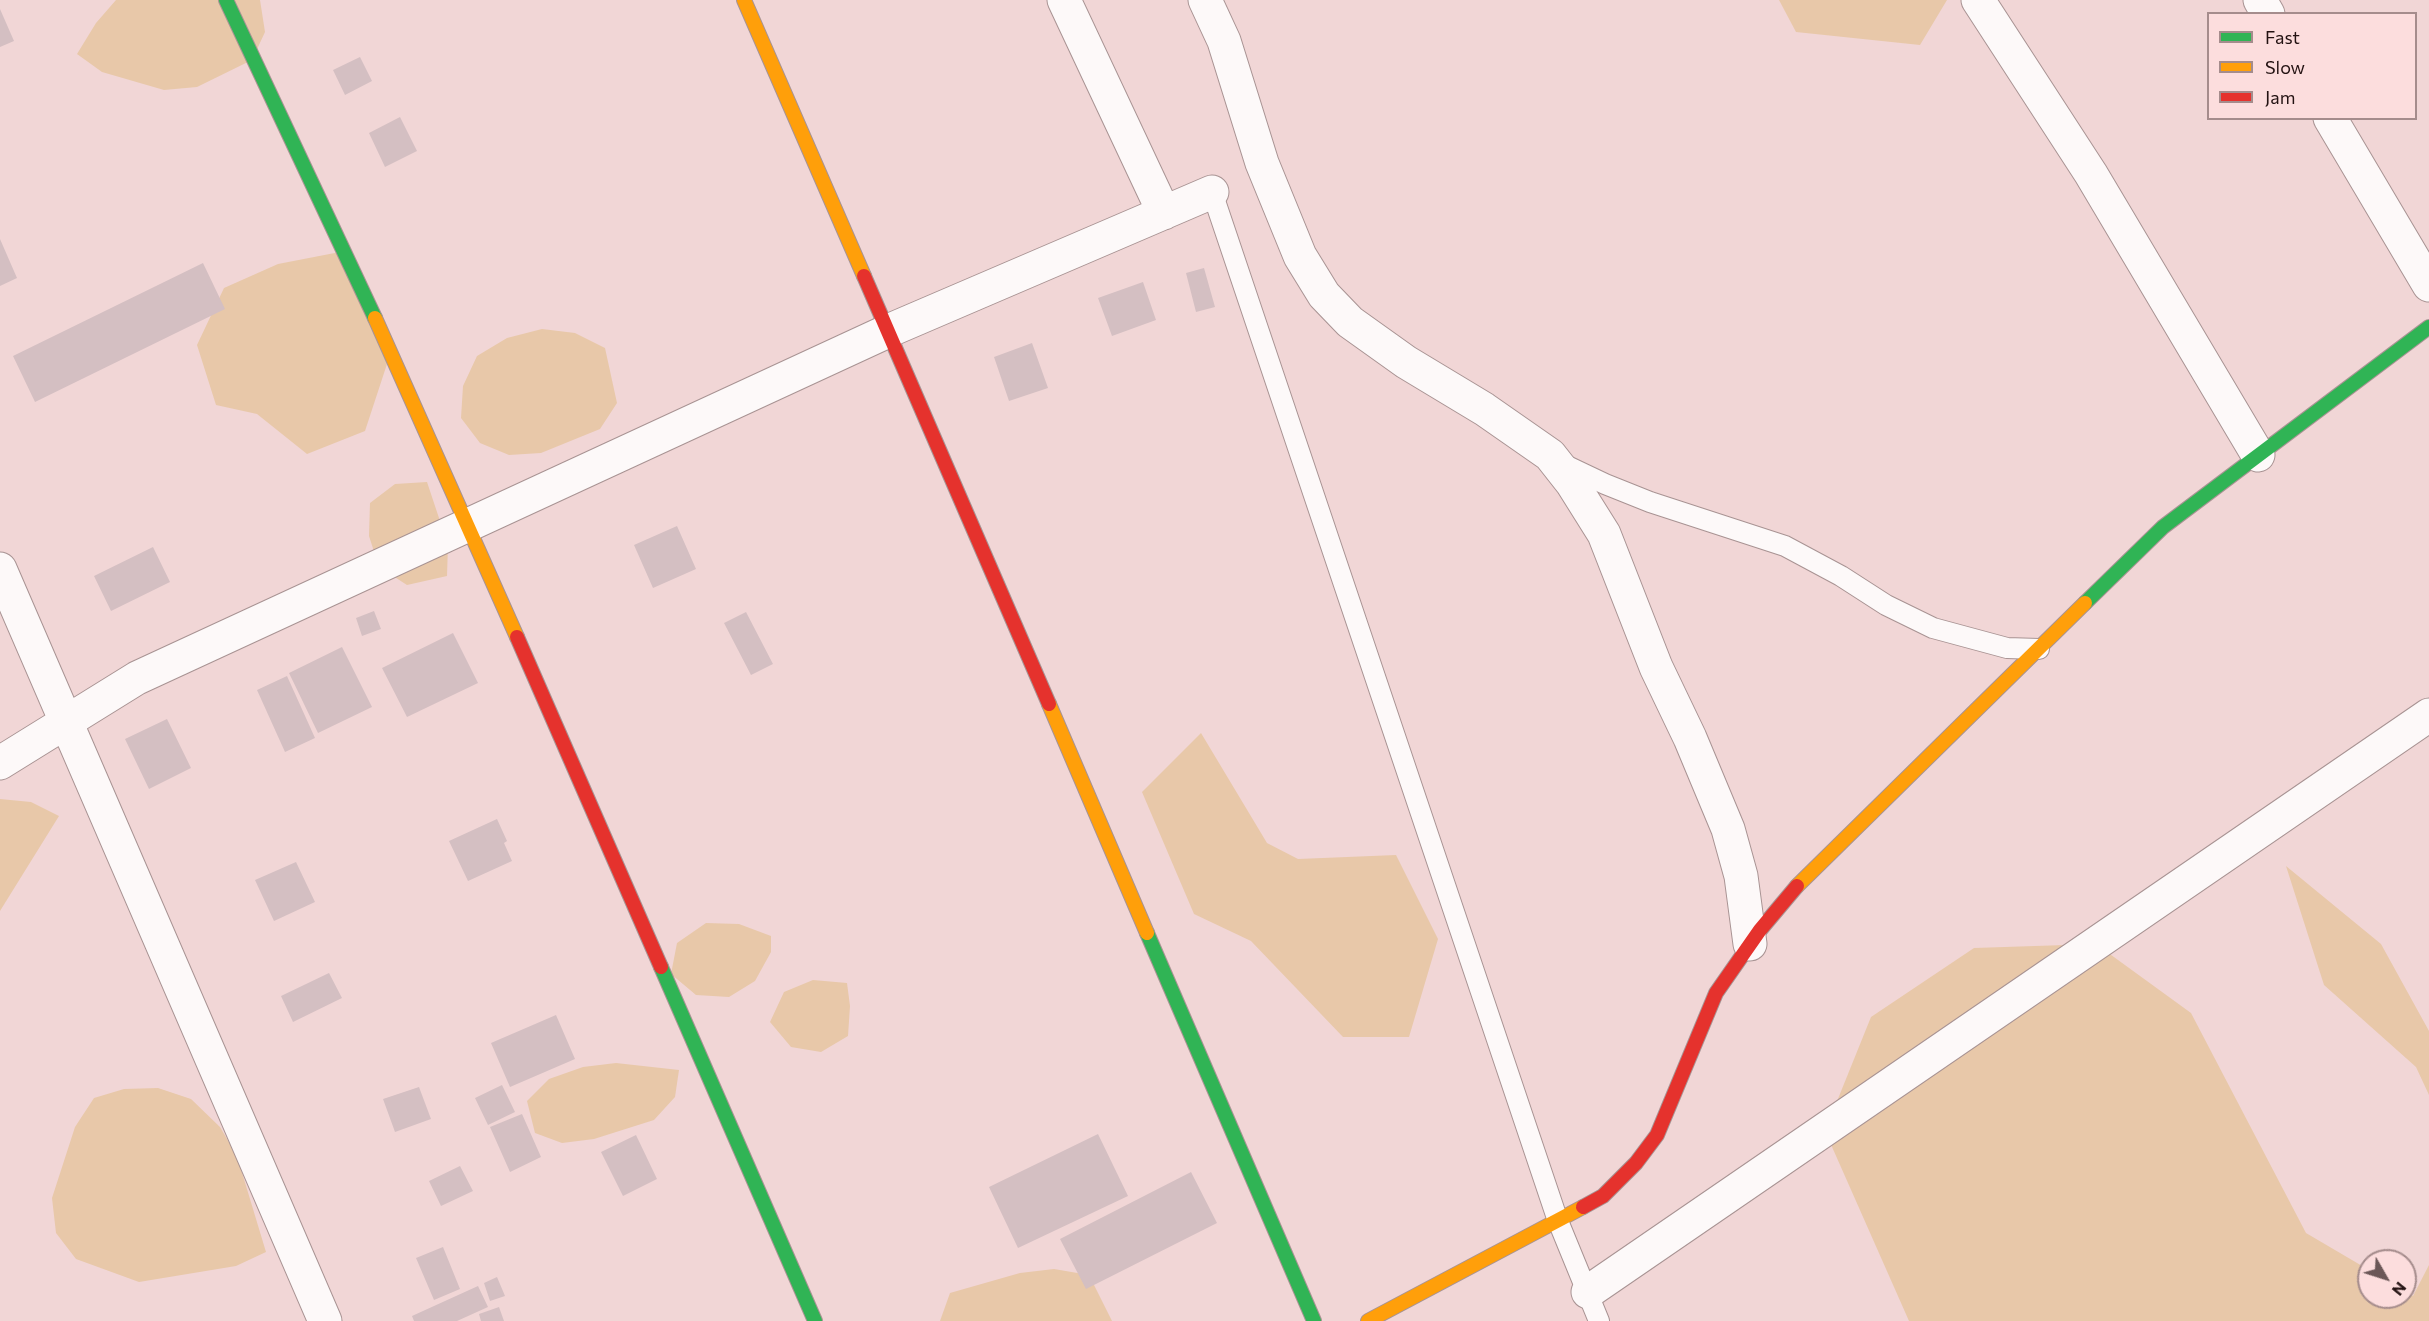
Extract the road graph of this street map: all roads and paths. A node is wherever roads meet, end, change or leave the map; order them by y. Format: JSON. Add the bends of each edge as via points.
{"nodes":[{"id":1,"x":226,"y":0,"type":"edge"},
{"id":2,"x":744,"y":0,"type":"edge"},
{"id":3,"x":1064,"y":0,"type":"edge"},
{"id":4,"x":1205,"y":0,"type":"edge"},
{"id":5,"x":1978,"y":0,"type":"edge"},
{"id":6,"x":2331,"y":120,"type":"edge"},
{"id":7,"x":1212,"y":192,"type":"joint"},
{"id":8,"x":1164,"y":213,"type":"junction"},
{"id":9,"x":2429,"y":285,"type":"edge"},
{"id":10,"x":2429,"y":327,"type":"edge"},
{"id":11,"x":888,"y":331,"type":"junction"},
{"id":12,"x":2258,"y":455,"type":"junction"},
{"id":13,"x":1555,"y":460,"type":"junction"},
{"id":14,"x":469,"y":526,"type":"junction"},
{"id":15,"x":0,"y":569,"type":"edge"},
{"id":16,"x":2039,"y":649,"type":"junction"},
{"id":17,"x":2429,"y":715,"type":"edge"},
{"id":18,"x":67,"y":721,"type":"junction"},
{"id":19,"x":0,"y":763,"type":"edge"},
{"id":20,"x":1750,"y":944,"type":"junction"},
{"id":21,"x":1558,"y":1221,"type":"junction"},
{"id":22,"x":1593,"y":1306,"type":"edge"},
{"id":23,"x":325,"y":1321,"type":"edge"},
{"id":24,"x":815,"y":1321,"type":"edge"},
{"id":25,"x":1314,"y":1321,"type":"edge"},
{"id":26,"x":1368,"y":1321,"type":"edge"}],
"edges":[{"from":1,"to":14,"type":"street"},
{"from":2,"to":11,"type":"street"},
{"from":3,"to":8,"type":"street"},
{"from":4,"to":13,"type":"street","via":[[1224,41],[1262,163],[1300,256],[1324,295],[1350,322]]},
{"from":5,"to":12,"type":"street","via":[[2091,174]]},
{"from":6,"to":9,"type":"street"},
{"from":7,"to":8,"type":"street"},
{"from":7,"to":21,"type":"lane"},
{"from":8,"to":11,"type":"street"},
{"from":10,"to":12,"type":"street"},
{"from":11,"to":14,"type":"street"},
{"from":11,"to":25,"type":"street"},
{"from":12,"to":16,"type":"street","via":[[2163,527]]},
{"from":13,"to":16,"type":"lane","via":[[1650,502],[1785,546],[1886,606],[1933,628],[2007,648]]},
{"from":13,"to":20,"type":"street","via":[[1604,534],[1656,667],[1728,829],[1741,876]]},
{"from":14,"to":18,"type":"street","via":[[137,678]]},
{"from":14,"to":24,"type":"street"},
{"from":15,"to":18,"type":"street"},
{"from":16,"to":20,"type":"street","via":[[1807,875]]},
{"from":17,"to":22,"type":"street"},
{"from":18,"to":19,"type":"street"},
{"from":18,"to":23,"type":"street"},
{"from":20,"to":21,"type":"street","via":[[1716,993],[1657,1135],[1636,1164],[1603,1196]]},
{"from":21,"to":22,"type":"lane"},
{"from":21,"to":26,"type":"street"}]}
